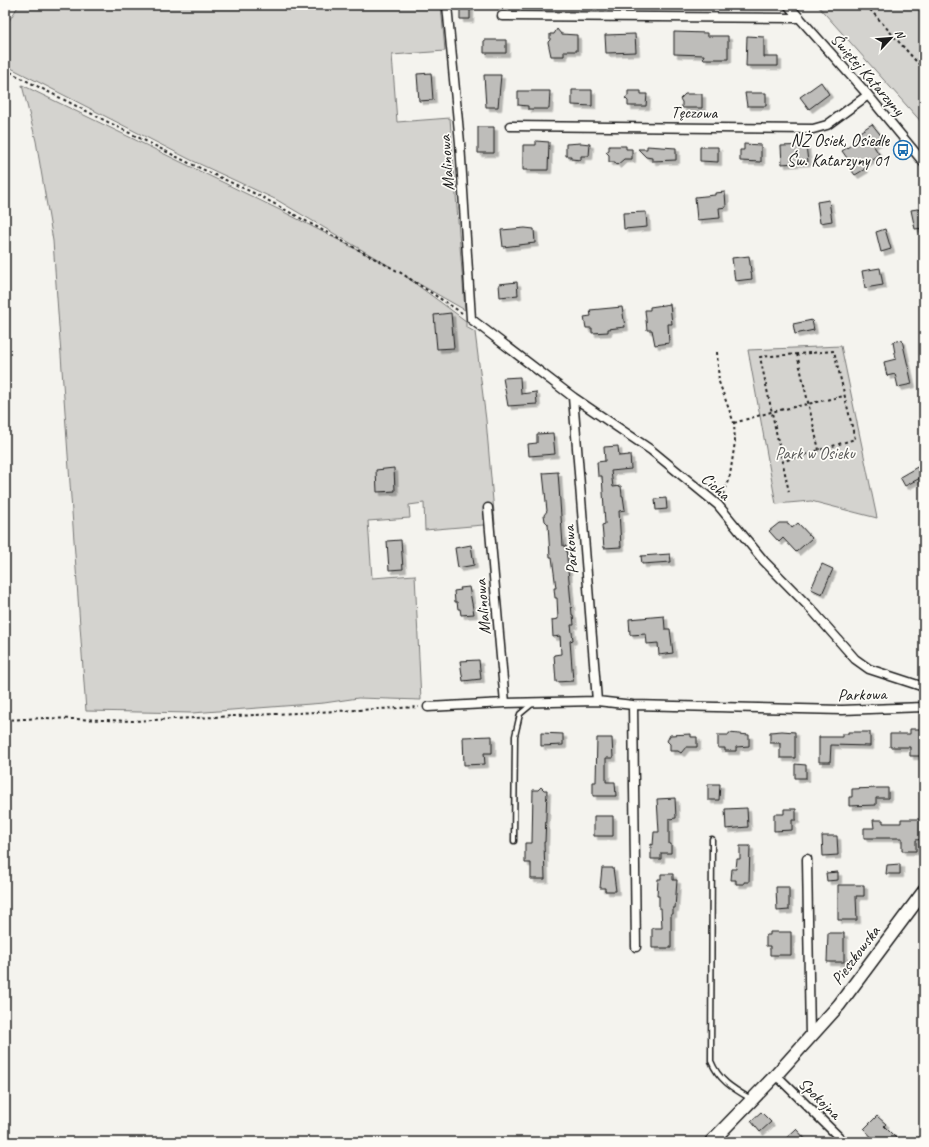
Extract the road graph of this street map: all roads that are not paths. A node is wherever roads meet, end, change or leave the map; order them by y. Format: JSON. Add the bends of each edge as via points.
{"nodes":[{"id":1,"x":447,"y":5,"type":"edge"},
{"id":2,"x":788,"y":5,"type":"edge"},
{"id":3,"x":502,"y":16,"type":"dead end"},
{"id":4,"x":800,"y":18,"type":"junction"},
{"id":5,"x":868,"y":95,"type":"junction"},
{"id":6,"x":510,"y":126,"type":"dead end"},
{"id":7,"x":924,"y":163,"type":"edge"},
{"id":8,"x":471,"y":319,"type":"joint"},
{"id":9,"x":572,"y":397,"type":"junction"},
{"id":10,"x":488,"y":508,"type":"dead end"},
{"id":11,"x":924,"y":687,"type":"edge"},
{"id":12,"x":597,"y":701,"type":"junction"},
{"id":13,"x":534,"y":702,"type":"junction"},
{"id":14,"x":505,"y":703,"type":"junction"},
{"id":15,"x":633,"y":705,"type":"junction"},
{"id":16,"x":428,"y":707,"type":"road end"},
{"id":17,"x":924,"y":707,"type":"edge"},
{"id":18,"x":712,"y":839,"type":"dead end"},
{"id":19,"x":514,"y":841,"type":"dead end"},
{"id":20,"x":808,"y":859,"type":"dead end"},
{"id":21,"x":924,"y":891,"type":"edge"},
{"id":22,"x":636,"y":947,"type":"dead end"},
{"id":23,"x":810,"y":1038,"type":"junction"},
{"id":24,"x":776,"y":1075,"type":"junction"},
{"id":25,"x":751,"y":1100,"type":"junction"},
{"id":26,"x":711,"y":1142,"type":"edge"},
{"id":27,"x":844,"y":1142,"type":"edge"}],
"edges":[{"from":1,"to":8,"type":"street","name":"Malinowa"},
{"from":2,"to":4,"type":"street","name":"Świętej Katarzyny"},
{"from":3,"to":4,"type":"street"},
{"from":4,"to":5,"type":"street","name":"Świętej Katarzyny"},
{"from":5,"to":6,"type":"street","name":"Tęczowa","via":[[827,125],[813,129]]},
{"from":5,"to":7,"type":"street","name":"Świętej Katarzyny"},
{"from":8,"to":9,"type":"street","name":"Cicha"},
{"from":9,"to":11,"type":"street","name":"Cicha","via":[[651,450],[718,505],[764,561],[813,610],[855,659],[869,669]]},
{"from":9,"to":12,"type":"street","name":"Parkowa"},
{"from":10,"to":14,"type":"street","name":"Malinowa"},
{"from":12,"to":13,"type":"street","name":"Parkowa"},
{"from":12,"to":15,"type":"street","name":"Parkowa"},
{"from":13,"to":14,"type":"street","name":"Parkowa"},
{"from":13,"to":19,"type":"lane","via":[[520,714],[515,736]]},
{"from":14,"to":16,"type":"street","name":"Parkowa"},
{"from":15,"to":17,"type":"street","name":"Parkowa","via":[[842,710]]},
{"from":15,"to":22,"type":"street"},
{"from":18,"to":25,"type":"lane","via":[[711,1061],[715,1071],[727,1085]]},
{"from":20,"to":23,"type":"street","name":"Pieszkowska"},
{"from":21,"to":23,"type":"street","name":"Pieszkowska","via":[[839,1005]]},
{"from":23,"to":24,"type":"street","name":"Pieszkowska"},
{"from":24,"to":25,"type":"street","name":"Pieszkowska"},
{"from":24,"to":27,"type":"street","name":"Spokojna"},
{"from":25,"to":26,"type":"street","name":"Pieszkowska"}]}
